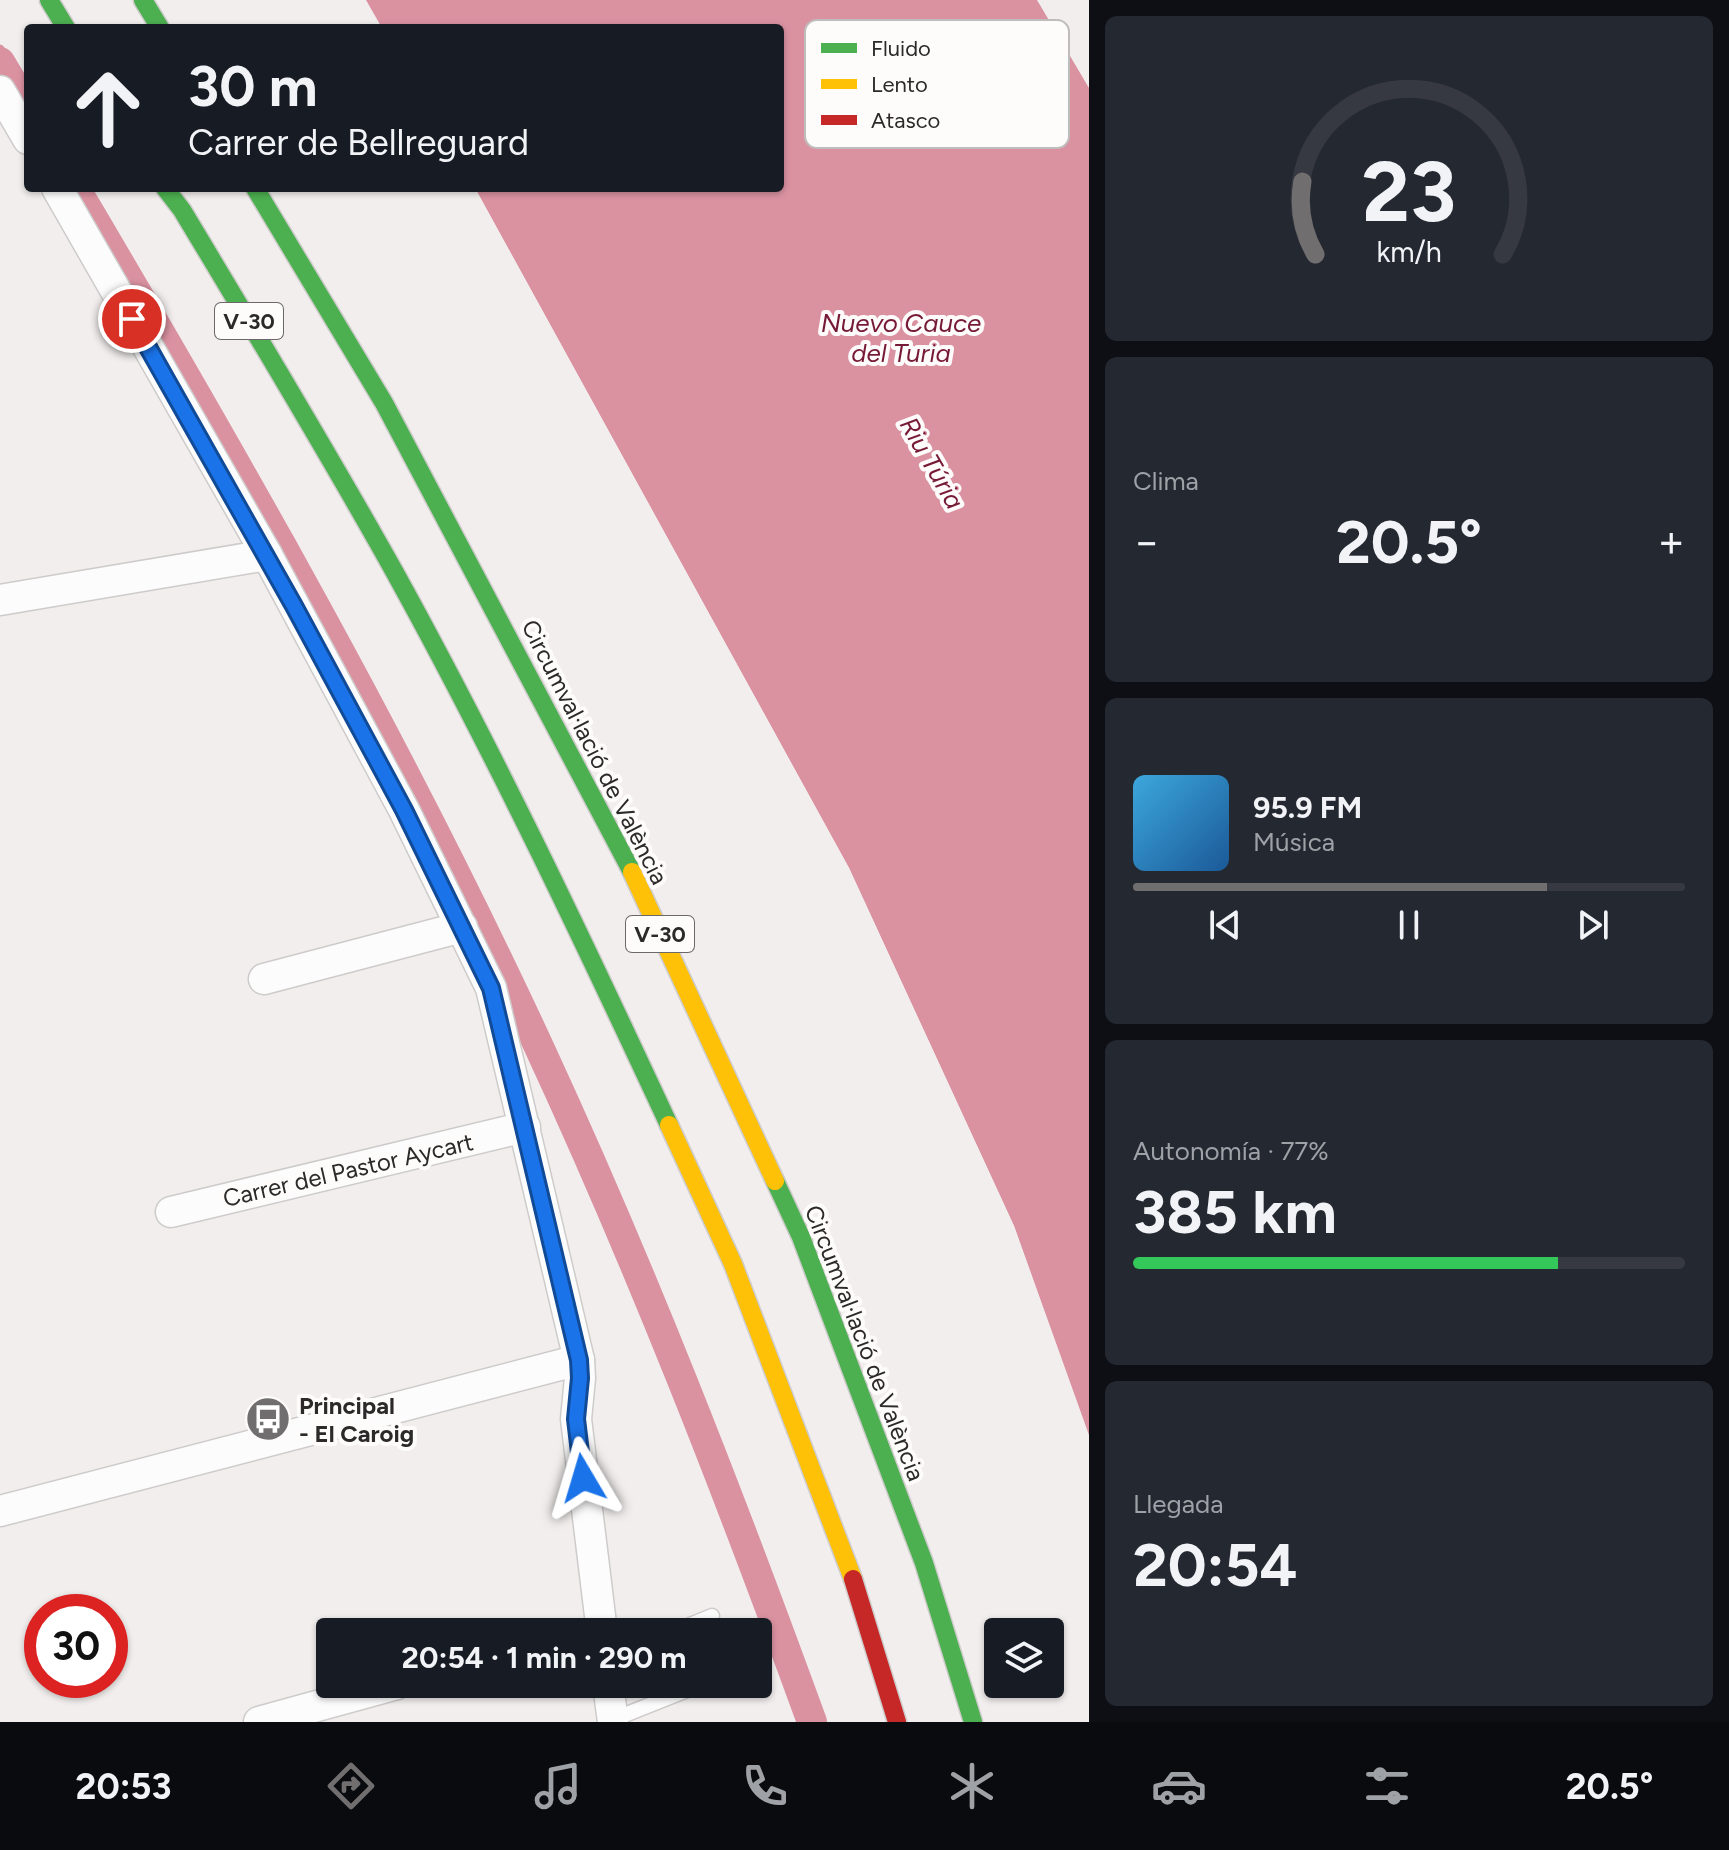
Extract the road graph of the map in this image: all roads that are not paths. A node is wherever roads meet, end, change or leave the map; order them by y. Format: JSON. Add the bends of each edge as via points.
{"nodes":[{"id":1,"x":49,"y":0,"type":"edge"},
{"id":2,"x":70,"y":0,"type":"edge"},
{"id":3,"x":143,"y":0,"type":"edge"},
{"id":4,"x":64,"y":24,"type":"edge"},
{"id":5,"x":84,"y":24,"type":"edge"},
{"id":6,"x":158,"y":24,"type":"edge"},
{"id":7,"x":1,"y":93,"type":"edge"},
{"id":8,"x":24,"y":132,"type":"edge"},
{"id":9,"x":59,"y":192,"type":"edge"},
{"id":10,"x":168,"y":192,"type":"edge"},
{"id":11,"x":175,"y":192,"type":"edge"},
{"id":12,"x":257,"y":192,"type":"edge"},
{"id":13,"x":182,"y":210,"type":"junction"},
{"id":14,"x":267,"y":555,"type":"junction"},
{"id":15,"x":0,"y":600,"type":"edge"},
{"id":16,"x":462,"y":927,"type":"junction"},
{"id":17,"x":264,"y":979,"type":"dead end"},
{"id":18,"x":525,"y":1127,"type":"junction"},
{"id":19,"x":171,"y":1212,"type":"dead end"},
{"id":20,"x":579,"y":1360,"type":"junction"},
{"id":21,"x":0,"y":1511,"type":"edge"},
{"id":22,"x":712,"y":1616,"type":"dead end"},
{"id":23,"x":595,"y":1618,"type":"edge"},
{"id":24,"x":707,"y":1618,"type":"edge"},
{"id":25,"x":346,"y":1698,"type":"edge"},
{"id":26,"x":610,"y":1698,"type":"edge"},
{"id":27,"x":668,"y":1698,"type":"edge"},
{"id":28,"x":613,"y":1721,"type":"edge"},
{"id":29,"x":259,"y":1722,"type":"edge"},
{"id":30,"x":897,"y":1722,"type":"edge"},
{"id":31,"x":973,"y":1722,"type":"edge"}],
"edges":[{"from":1,"to":4,"type":"highway"},
{"from":2,"to":5,"type":"highway"},
{"from":3,"to":6,"type":"highway"},
{"from":7,"to":8,"type":"street"},
{"from":9,"to":14,"type":"street"},
{"from":10,"to":13,"type":"highway"},
{"from":11,"to":13,"type":"highway","number":"V-30"},
{"from":12,"to":31,"type":"highway","name":"Circumval·lació de València","number":"V-30","via":[[384,403],[628,863],[801,1237],[924,1563]]},
{"from":13,"to":30,"type":"highway","number":"V-30","via":[[395,573],[564,899],[733,1264],[857,1589]]},
{"from":14,"to":15,"type":"street"},
{"from":14,"to":16,"type":"street"},
{"from":16,"to":17,"type":"street"},
{"from":16,"to":18,"type":"street","via":[[491,988]]},
{"from":18,"to":19,"type":"street","name":"Carrer del Pastor Aycart"},
{"from":18,"to":20,"type":"street"},
{"from":20,"to":21,"type":"street"},
{"from":20,"to":23,"type":"street","via":[[576,1419]]},
{"from":22,"to":24,"type":"lane"},
{"from":25,"to":29,"type":"street"},
{"from":26,"to":28,"type":"street"},
{"from":27,"to":28,"type":"lane"}]}
